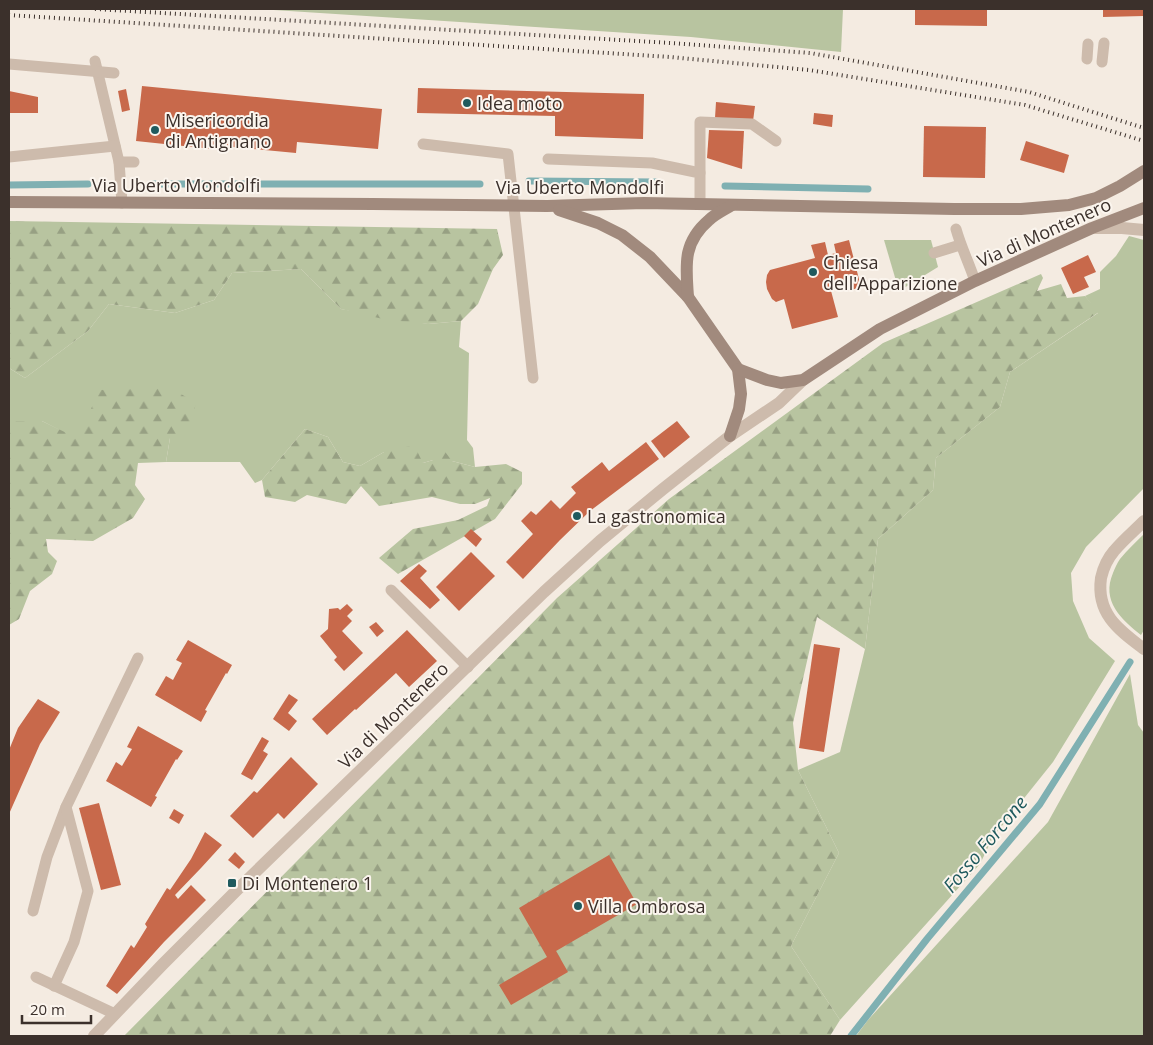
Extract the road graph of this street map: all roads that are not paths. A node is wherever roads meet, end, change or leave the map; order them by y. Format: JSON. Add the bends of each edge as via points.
{"nodes":[{"id":1,"x":1104,"y":43,"type":"dead end"},
{"id":2,"x":1088,"y":44,"type":"dead end"},
{"id":3,"x":1086,"y":59,"type":"dead end"},
{"id":4,"x":1102,"y":62,"type":"dead end"},
{"id":5,"x":9,"y":64,"type":"edge"},
{"id":6,"x":97,"y":66,"type":"junction"},
{"id":7,"x":114,"y":73,"type":"dead end"},
{"id":8,"x":776,"y":141,"type":"dead end"},
{"id":9,"x":423,"y":144,"type":"dead end"},
{"id":10,"x":115,"y":146,"type":"junction"},
{"id":11,"x":9,"y":157,"type":"edge"},
{"id":12,"x":548,"y":159,"type":"dead end"},
{"id":13,"x":118,"y":162,"type":"junction"},
{"id":14,"x":134,"y":162,"type":"dead end"},
{"id":15,"x":1144,"y":171,"type":"edge"},
{"id":16,"x":700,"y":173,"type":"junction"},
{"id":17,"x":9,"y":202,"type":"edge"},
{"id":18,"x":122,"y":203,"type":"junction"},
{"id":19,"x":700,"y":204,"type":"junction"},
{"id":20,"x":514,"y":205,"type":"junction"},
{"id":21,"x":732,"y":205,"type":"junction"},
{"id":22,"x":547,"y":206,"type":"junction"},
{"id":23,"x":1144,"y":208,"type":"edge"},
{"id":24,"x":1092,"y":228,"type":"junction"},
{"id":25,"x":956,"y":229,"type":"dead end"},
{"id":26,"x":1144,"y":230,"type":"edge"},
{"id":27,"x":960,"y":245,"type":"junction"},
{"id":28,"x":934,"y":253,"type":"dead end"},
{"id":29,"x":975,"y":281,"type":"junction"},
{"id":30,"x":688,"y":297,"type":"junction"},
{"id":31,"x":738,"y":369,"type":"junction"},
{"id":32,"x":533,"y":378,"type":"dead end"},
{"id":33,"x":803,"y":380,"type":"junction"},
{"id":34,"x":730,"y":436,"type":"junction"},
{"id":35,"x":1144,"y":521,"type":"edge"},
{"id":36,"x":391,"y":590,"type":"dead end"},
{"id":37,"x":1144,"y":649,"type":"edge"},
{"id":38,"x":138,"y":658,"type":"dead end"},
{"id":39,"x":468,"y":667,"type":"junction"},
{"id":40,"x":66,"y":807,"type":"junction"},
{"id":41,"x":33,"y":911,"type":"dead end"},
{"id":42,"x":36,"y":977,"type":"dead end"},
{"id":43,"x":54,"y":986,"type":"junction"},
{"id":44,"x":115,"y":1014,"type":"junction"},
{"id":45,"x":94,"y":1036,"type":"edge"}],
"edges":[{"from":1,"to":4,"type":"lane"},
{"from":2,"to":3,"type":"lane"},
{"from":5,"to":6,"type":"lane"},
{"from":6,"to":7,"type":"lane"},
{"from":6,"to":10,"type":"lane"},
{"from":8,"to":16,"type":"lane","via":[[752,124],[700,122]]},
{"from":9,"to":20,"type":"lane","via":[[508,154]]},
{"from":10,"to":11,"type":"lane"},
{"from":10,"to":13,"type":"lane"},
{"from":12,"to":16,"type":"lane","via":[[652,163]]},
{"from":13,"to":14,"type":"lane"},
{"from":13,"to":18,"type":"lane"},
{"from":15,"to":21,"type":"main road","name":"Via Uberto Mondolfi","via":[[1096,198],[1058,206],[954,209]]},
{"from":16,"to":19,"type":"lane"},
{"from":17,"to":18,"type":"main road","name":"Via Uberto Mondolfi"},
{"from":18,"to":20,"type":"main road","name":"Via Uberto Mondolfi"},
{"from":19,"to":21,"type":"main road","name":"Via Uberto Mondolfi"},
{"from":19,"to":22,"type":"main road","name":"Via Uberto Mondolfi"},
{"from":20,"to":22,"type":"main road","name":"Via Uberto Mondolfi"},
{"from":20,"to":32,"type":"lane"},
{"from":21,"to":30,"type":"main road","via":[[709,220],[692,241],[687,254]]},
{"from":22,"to":30,"type":"main road","via":[[575,214],[622,235],[650,256]]},
{"from":23,"to":24,"type":"main road","name":"Via di Montenero"},
{"from":24,"to":26,"type":"street"},
{"from":24,"to":29,"type":"main road","name":"Via di Montenero"},
{"from":25,"to":27,"type":"lane"},
{"from":27,"to":28,"type":"lane"},
{"from":27,"to":29,"type":"lane"},
{"from":29,"to":33,"type":"main road","name":"Via di Montenero","via":[[880,329]]},
{"from":30,"to":31,"type":"main road"},
{"from":31,"to":33,"type":"main road","name":"Via di Montenero","via":[[782,383]]},
{"from":31,"to":34,"type":"main road","via":[[741,394]]},
{"from":33,"to":34,"type":"street","name":"Via di Montenero","via":[[780,403]]},
{"from":34,"to":39,"type":"street","name":"Via di Montenero","via":[[600,541]]},
{"from":35,"to":37,"type":"street","via":[[1113,551],[1102,574],[1100,589],[1108,617]]},
{"from":36,"to":39,"type":"lane"},
{"from":38,"to":40,"type":"lane"},
{"from":39,"to":44,"type":"street","name":"Via di Montenero","via":[[238,888]]},
{"from":40,"to":41,"type":"lane","via":[[47,857]]},
{"from":40,"to":43,"type":"lane","via":[[88,892],[74,942]]},
{"from":42,"to":43,"type":"lane"},
{"from":43,"to":44,"type":"lane"},
{"from":44,"to":45,"type":"street","name":"Via di Montenero"}]}
